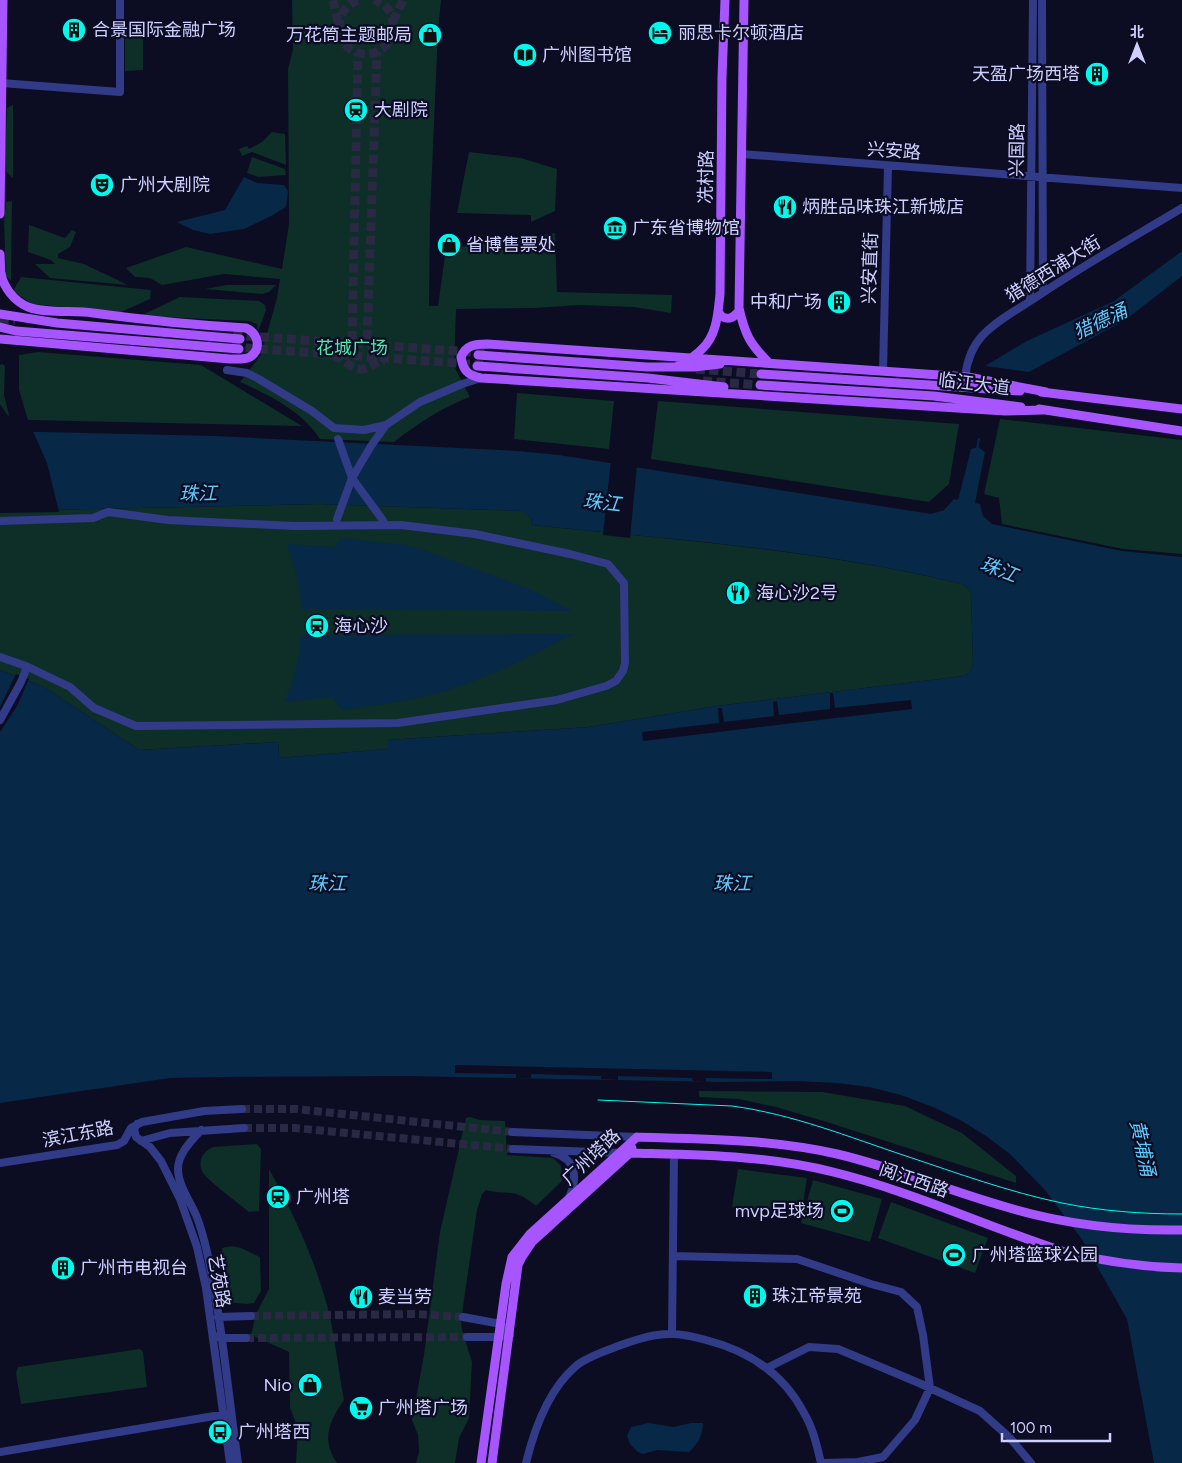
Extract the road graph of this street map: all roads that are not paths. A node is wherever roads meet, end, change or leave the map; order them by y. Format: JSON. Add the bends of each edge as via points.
{"nodes":[{"id":1,"x":3,"y":0,"type":"edge"},
{"id":2,"x":120,"y":0,"type":"edge"},
{"id":3,"x":725,"y":0,"type":"edge"},
{"id":4,"x":744,"y":0,"type":"edge"},
{"id":5,"x":1034,"y":0,"type":"edge"},
{"id":6,"x":1042,"y":0,"type":"edge"},
{"id":7,"x":2,"y":83,"type":"junction"},
{"id":8,"x":742,"y":154,"type":"junction"},
{"id":9,"x":888,"y":166,"type":"junction"},
{"id":10,"x":1032,"y":176,"type":"junction"},
{"id":11,"x":1043,"y":176,"type":"junction"},
{"id":12,"x":1182,"y":188,"type":"edge"},
{"id":13,"x":1182,"y":208,"type":"edge"},
{"id":14,"x":0,"y":214,"type":"edge"},
{"id":15,"x":0,"y":254,"type":"edge"},
{"id":16,"x":1,"y":272,"type":"edge"},
{"id":17,"x":1044,"y":291,"type":"junction"},
{"id":18,"x":1030,"y":300,"type":"junction"},
{"id":19,"x":740,"y":310,"type":"junction"},
{"id":20,"x":718,"y":311,"type":"junction"},
{"id":21,"x":0,"y":314,"type":"edge"},
{"id":22,"x":41,"y":321,"type":"junction"},
{"id":23,"x":0,"y":328,"type":"edge"},
{"id":24,"x":39,"y":332,"type":"junction"},
{"id":25,"x":21,"y":336,"type":"junction"},
{"id":26,"x":1,"y":339,"type":"edge"},
{"id":27,"x":240,"y":339,"type":"tunnel mouth"},
{"id":28,"x":39,"y":342,"type":"junction"},
{"id":29,"x":239,"y":349,"type":"tunnel mouth"},
{"id":30,"x":478,"y":355,"type":"tunnel mouth"},
{"id":31,"x":689,"y":359,"type":"junction"},
{"id":32,"x":740,"y":362,"type":"junction"},
{"id":33,"x":769,"y":363,"type":"junction"},
{"id":34,"x":478,"y":366,"type":"tunnel mouth"},
{"id":35,"x":676,"y":367,"type":"junction"},
{"id":36,"x":227,"y":370,"type":"dead end"},
{"id":37,"x":882,"y":371,"type":"junction"},
{"id":38,"x":761,"y":374,"type":"tunnel mouth"},
{"id":39,"x":965,"y":377,"type":"junction"},
{"id":40,"x":481,"y":378,"type":"junction"},
{"id":41,"x":760,"y":385,"type":"tunnel mouth"},
{"id":42,"x":1046,"y":392,"type":"junction"},
{"id":43,"x":758,"y":394,"type":"junction"},
{"id":44,"x":1182,"y":409,"type":"edge"},
{"id":45,"x":1043,"y":410,"type":"junction"},
{"id":46,"x":386,"y":425,"type":"junction"},
{"id":47,"x":334,"y":428,"type":"junction"},
{"id":48,"x":1182,"y":431,"type":"edge"},
{"id":49,"x":352,"y":478,"type":"junction"},
{"id":50,"x":0,"y":522,"type":"edge"},
{"id":51,"x":336,"y":522,"type":"junction"},
{"id":52,"x":383,"y":522,"type":"junction"},
{"id":53,"x":0,"y":656,"type":"edge"},
{"id":54,"x":27,"y":667,"type":"junction"},
{"id":55,"x":0,"y":720,"type":"edge"},
{"id":56,"x":242,"y":1109,"type":"tunnel mouth"},
{"id":57,"x":138,"y":1124,"type":"junction"},
{"id":58,"x":244,"y":1128,"type":"tunnel mouth"},
{"id":59,"x":201,"y":1130,"type":"junction"},
{"id":60,"x":512,"y":1132,"type":"tunnel mouth"},
{"id":61,"x":637,"y":1137,"type":"junction"},
{"id":62,"x":141,"y":1141,"type":"junction"},
{"id":63,"x":513,"y":1149,"type":"tunnel mouth"},
{"id":64,"x":545,"y":1150,"type":"junction"},
{"id":65,"x":618,"y":1153,"type":"junction"},
{"id":66,"x":630,"y":1153,"type":"junction"},
{"id":67,"x":674,"y":1154,"type":"junction"},
{"id":68,"x":0,"y":1163,"type":"edge"},
{"id":69,"x":568,"y":1200,"type":"junction"},
{"id":70,"x":1182,"y":1230,"type":"edge"},
{"id":71,"x":673,"y":1256,"type":"junction"},
{"id":72,"x":1182,"y":1268,"type":"edge"},
{"id":73,"x":251,"y":1316,"type":"tunnel mouth"},
{"id":74,"x":218,"y":1317,"type":"junction"},
{"id":75,"x":463,"y":1317,"type":"tunnel mouth"},
{"id":76,"x":501,"y":1324,"type":"junction"},
{"id":77,"x":212,"y":1329,"type":"junction"},
{"id":78,"x":672,"y":1334,"type":"junction"},
{"id":79,"x":510,"y":1335,"type":"junction"},
{"id":80,"x":467,"y":1337,"type":"tunnel mouth"},
{"id":81,"x":499,"y":1337,"type":"junction"},
{"id":82,"x":221,"y":1338,"type":"junction"},
{"id":83,"x":246,"y":1338,"type":"tunnel mouth"},
{"id":84,"x":767,"y":1368,"type":"junction"},
{"id":85,"x":930,"y":1388,"type":"junction"},
{"id":86,"x":227,"y":1414,"type":"junction"},
{"id":87,"x":0,"y":1452,"type":"edge"},
{"id":88,"x":230,"y":1463,"type":"edge"},
{"id":89,"x":238,"y":1463,"type":"edge"},
{"id":90,"x":481,"y":1463,"type":"edge"},
{"id":91,"x":492,"y":1463,"type":"edge"},
{"id":92,"x":526,"y":1463,"type":"edge"},
{"id":93,"x":822,"y":1463,"type":"edge"},
{"id":94,"x":1031,"y":1463,"type":"edge"}],
"edges":[{"from":1,"to":7,"type":"main road"},
{"from":2,"to":7,"type":"street","via":[[120,92]]},
{"from":3,"to":20,"type":"main road","name":"冼村路"},
{"from":4,"to":8,"type":"main road","name":"冼村路"},
{"from":5,"to":10,"type":"street","name":"兴国路"},
{"from":6,"to":11,"type":"street","name":"兴国路"},
{"from":7,"to":14,"type":"main road"},
{"from":8,"to":9,"type":"street","name":"兴安路"},
{"from":8,"to":19,"type":"main road","name":"冼村路"},
{"from":9,"to":10,"type":"street","name":"兴安路"},
{"from":9,"to":37,"type":"street","name":"兴安直街"},
{"from":10,"to":11,"type":"street","name":"兴安路"},
{"from":10,"to":18,"type":"street","name":"兴国路"},
{"from":11,"to":12,"type":"street","name":"兴安路"},
{"from":11,"to":17,"type":"street","name":"兴国路"},
{"from":13,"to":17,"type":"street","name":"猎德西浦大街"},
{"from":15,"to":16,"type":"main road"},
{"from":16,"to":22,"type":"main road","via":[[3,289],[10,300]]},
{"from":16,"to":28,"type":"main road","via":[[7,289],[34,309],[246,328],[254,333],[257,347],[249,357],[240,359]]},
{"from":17,"to":18,"type":"street","name":"猎德西浦大街"},
{"from":18,"to":39,"type":"street","name":"猎德西浦大街","via":[[994,324],[981,337],[966,360]]},
{"from":19,"to":20,"type":"main road","via":[[728,318]]},
{"from":19,"to":33,"type":"main road","name":"冼村路","via":[[751,343]]},
{"from":20,"to":31,"type":"main road","name":"冼村路","via":[[708,342]]},
{"from":21,"to":22,"type":"main road"},
{"from":22,"to":27,"type":"main road"},
{"from":23,"to":24,"type":"main road"},
{"from":23,"to":25,"type":"main road"},
{"from":24,"to":25,"type":"main road"},
{"from":24,"to":29,"type":"main road"},
{"from":25,"to":26,"type":"main road"},
{"from":25,"to":28,"type":"main road"},
{"from":26,"to":28,"type":"main road"},
{"from":30,"to":35,"type":"main road"},
{"from":31,"to":32,"type":"main road"},
{"from":31,"to":35,"type":"main road","name":"冼村路"},
{"from":31,"to":40,"type":"main road","via":[[471,345],[463,351],[462,364],[468,373]]},
{"from":32,"to":33,"type":"main road"},
{"from":32,"to":35,"type":"main road"},
{"from":33,"to":37,"type":"main road"},
{"from":34,"to":43,"type":"main road","via":[[710,384]]},
{"from":36,"to":47,"type":"street","via":[[257,378]]},
{"from":37,"to":39,"type":"main road"},
{"from":38,"to":42,"type":"main road","name":"临江大道"},
{"from":39,"to":42,"type":"main road"},
{"from":40,"to":43,"type":"main road"},
{"from":40,"to":46,"type":"street","via":[[420,402]]},
{"from":41,"to":45,"type":"main road","name":"临江大道","via":[[934,396]]},
{"from":42,"to":44,"type":"main road","name":"临江大道"},
{"from":43,"to":45,"type":"main road","via":[[1004,411]]},
{"from":45,"to":48,"type":"main road","name":"临江大道"},
{"from":46,"to":47,"type":"street","via":[[364,430]]},
{"from":46,"to":49,"type":"street"},
{"from":47,"to":49,"type":"street","bridge":true},
{"from":49,"to":51,"type":"street","bridge":true},
{"from":49,"to":52,"type":"street"},
{"from":50,"to":51,"type":"street","via":[[92,518],[108,512],[168,520],[294,526]]},
{"from":51,"to":52,"type":"street"},
{"from":52,"to":54,"type":"street","via":[[474,534],[608,564],[624,583],[626,649],[623,671],[616,681],[606,686],[557,700],[398,723],[136,726],[94,708],[70,687]]},
{"from":53,"to":54,"type":"street"},
{"from":54,"to":55,"type":"street"},
{"from":56,"to":57,"type":"street","name":"滨江东路","via":[[185,1114]]},
{"from":57,"to":62,"type":"street","via":[[134,1133]]},
{"from":57,"to":68,"type":"street","name":"滨江东路","via":[[117,1145]]},
{"from":58,"to":59,"type":"street"},
{"from":59,"to":62,"type":"street"},
{"from":59,"to":74,"type":"street","name":"艺苑路","via":[[187,1146],[178,1171],[207,1251]]},
{"from":60,"to":61,"type":"street"},
{"from":61,"to":65,"type":"main road","name":"广州塔路"},
{"from":61,"to":66,"type":"main road","name":"广州塔路"},
{"from":61,"to":70,"type":"main road","name":"阅江西路","via":[[740,1140],[804,1147],[838,1154],[1052,1219],[1093,1226]]},
{"from":62,"to":77,"type":"street","name":"艺苑路","via":[[160,1161],[187,1215],[202,1266]]},
{"from":63,"to":64,"type":"street"},
{"from":64,"to":65,"type":"street"},
{"from":64,"to":69,"type":"street","via":[[567,1159],[572,1166],[575,1178]]},
{"from":65,"to":66,"type":"street"},
{"from":65,"to":69,"type":"main road","name":"广州塔路"},
{"from":66,"to":67,"type":"main road","name":"阅江西路"},
{"from":66,"to":79,"type":"main road","name":"广州塔路","via":[[527,1249],[518,1265]]},
{"from":67,"to":71,"type":"street"},
{"from":67,"to":72,"type":"main road","name":"阅江西路","via":[[758,1158],[832,1171],[1088,1258]]},
{"from":69,"to":76,"type":"main road","name":"广州塔路","via":[[530,1234],[512,1257]]},
{"from":71,"to":78,"type":"street"},
{"from":71,"to":85,"type":"street","via":[[797,1258],[901,1292],[917,1307]]},
{"from":73,"to":74,"type":"street"},
{"from":74,"to":77,"type":"street"},
{"from":74,"to":82,"type":"street","name":"艺苑路"},
{"from":75,"to":76,"type":"street"},
{"from":76,"to":79,"type":"street"},
{"from":76,"to":81,"type":"main road","name":"广州塔路"},
{"from":77,"to":82,"type":"street"},
{"from":77,"to":86,"type":"street","name":"艺苑路"},
{"from":78,"to":84,"type":"street","via":[[723,1345],[746,1354]]},
{"from":78,"to":92,"type":"street","via":[[634,1340],[576,1365],[550,1399]]},
{"from":79,"to":81,"type":"street"},
{"from":79,"to":91,"type":"main road","name":"广州塔路"},
{"from":80,"to":81,"type":"street"},
{"from":81,"to":90,"type":"main road","name":"广州塔路"},
{"from":82,"to":83,"type":"street"},
{"from":82,"to":86,"type":"street","name":"艺苑路"},
{"from":84,"to":85,"type":"street","via":[[809,1347],[838,1349]]},
{"from":84,"to":93,"type":"street","via":[[786,1386],[804,1413]]},
{"from":85,"to":93,"type":"street","via":[[915,1420],[883,1458]]},
{"from":85,"to":94,"type":"street","via":[[980,1411],[1010,1438]]},
{"from":86,"to":87,"type":"street"},
{"from":86,"to":88,"type":"street","name":"艺苑路"},
{"from":86,"to":89,"type":"street","name":"艺苑路"}]}
